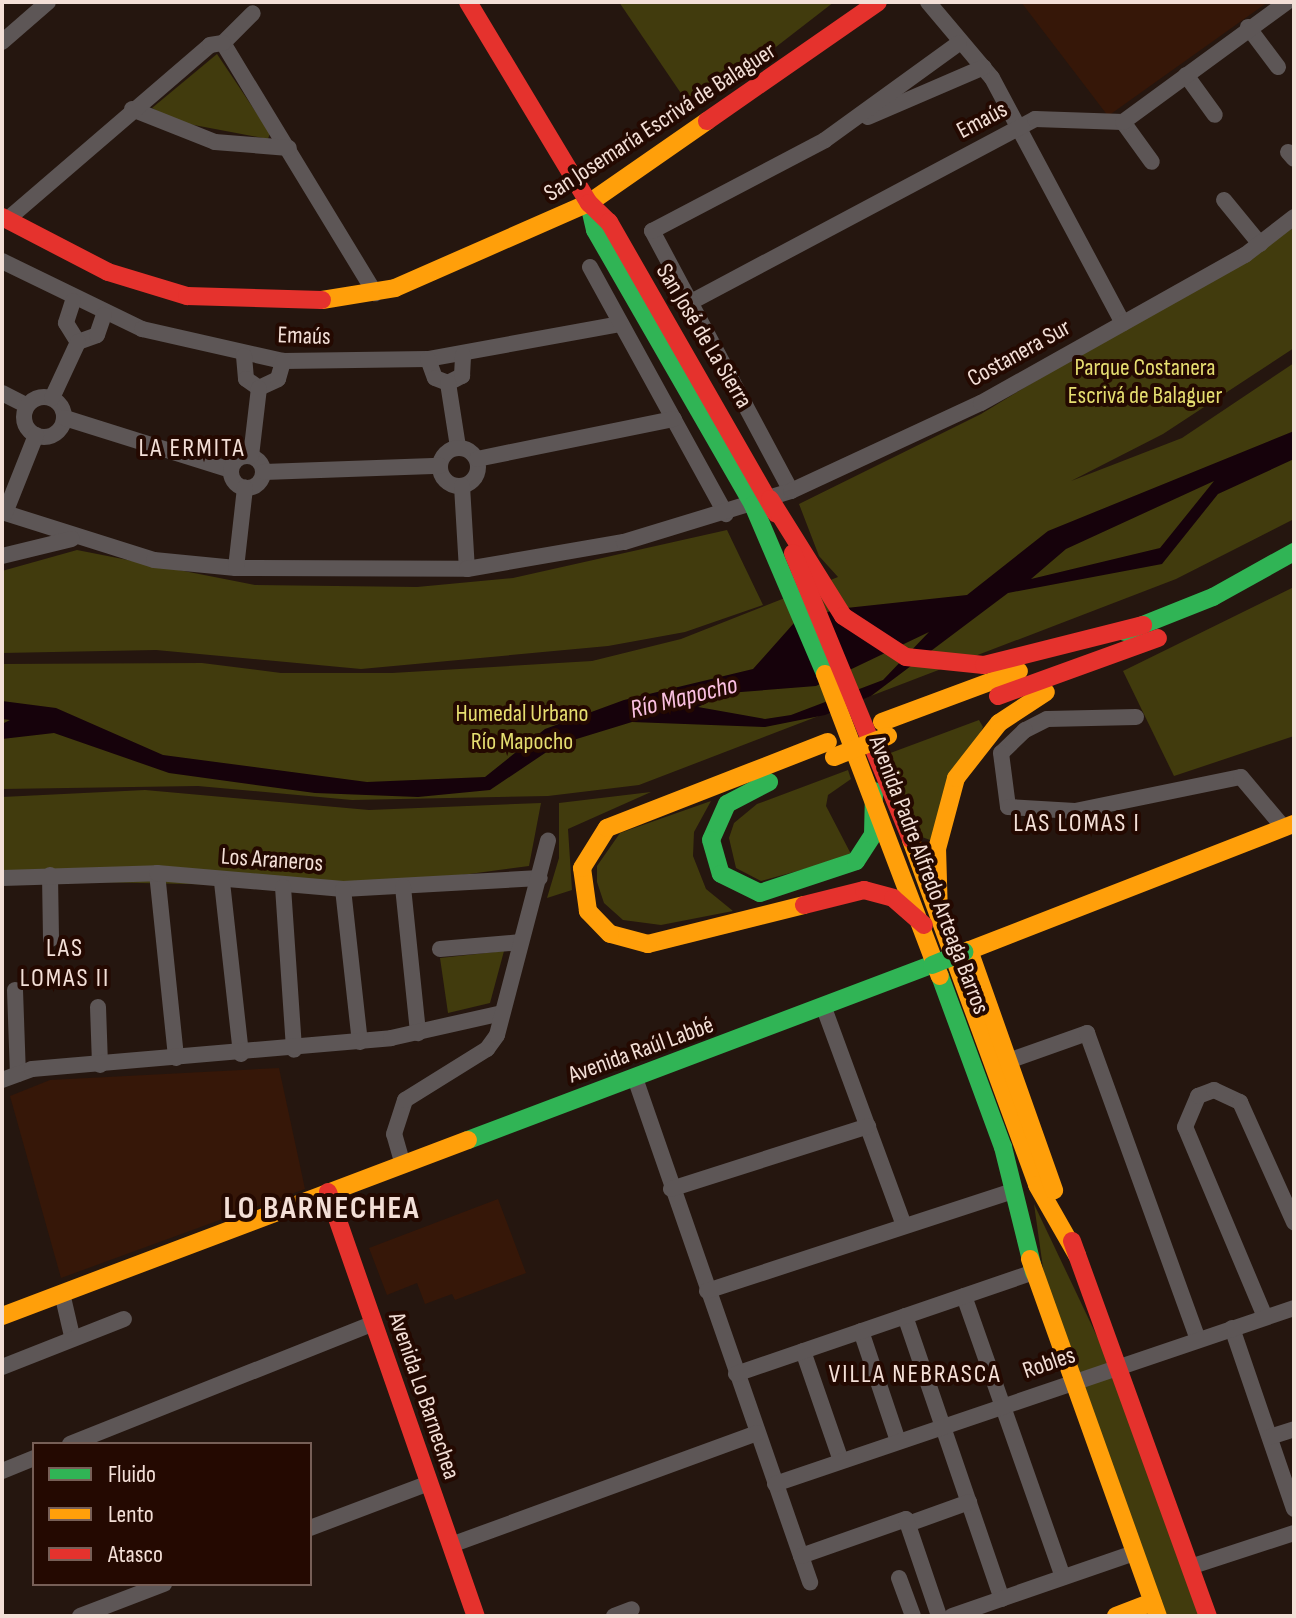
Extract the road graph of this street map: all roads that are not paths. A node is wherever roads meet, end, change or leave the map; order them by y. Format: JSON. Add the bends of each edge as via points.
{"nodes":[{"id":1,"x":48,"y":2,"type":"edge"},
{"id":2,"x":468,"y":2,"type":"edge"},
{"id":3,"x":878,"y":2,"type":"edge"},
{"id":4,"x":928,"y":2,"type":"edge"},
{"id":5,"x":1287,"y":2,"type":"edge"},
{"id":6,"x":253,"y":13,"type":"dead end"},
{"id":7,"x":1248,"y":27,"type":"junction"},
{"id":8,"x":2,"y":42,"type":"edge"},
{"id":9,"x":223,"y":43,"type":"junction"},
{"id":10,"x":959,"y":43,"type":"junction"},
{"id":11,"x":984,"y":67,"type":"junction"},
{"id":12,"x":1278,"y":67,"type":"dead end"},
{"id":13,"x":1186,"y":75,"type":"junction"},
{"id":14,"x":132,"y":109,"type":"junction"},
{"id":15,"x":1215,"y":115,"type":"dead end"},
{"id":16,"x":856,"y":120,"type":"junction"},
{"id":17,"x":1123,"y":122,"type":"junction"},
{"id":18,"x":1020,"y":127,"type":"junction"},
{"id":19,"x":289,"y":148,"type":"junction"},
{"id":20,"x":1152,"y":162,"type":"dead end"},
{"id":21,"x":1224,"y":200,"type":"dead end"},
{"id":22,"x":589,"y":203,"type":"junction"},
{"id":23,"x":4,"y":217,"type":"edge"},
{"id":24,"x":1294,"y":217,"type":"edge"},
{"id":25,"x":1260,"y":244,"type":"junction"},
{"id":26,"x":2,"y":261,"type":"edge"},
{"id":27,"x":590,"y":267,"type":"dead end"},
{"id":28,"x":375,"y":293,"type":"junction"},
{"id":29,"x":73,"y":301,"type":"junction"},
{"id":30,"x":691,"y":302,"type":"junction"},
{"id":31,"x":104,"y":315,"type":"junction"},
{"id":32,"x":1123,"y":323,"type":"junction"},
{"id":33,"x":621,"y":324,"type":"junction"},
{"id":34,"x":78,"y":342,"type":"junction"},
{"id":35,"x":463,"y":355,"type":"junction"},
{"id":36,"x":244,"y":356,"type":"junction"},
{"id":37,"x":428,"y":359,"type":"junction"},
{"id":38,"x":283,"y":361,"type":"junction"},
{"id":39,"x":448,"y":383,"type":"junction"},
{"id":40,"x":259,"y":388,"type":"junction"},
{"id":41,"x":2,"y":393,"type":"edge"},
{"id":42,"x":52,"y":398,"type":"junction"},
{"id":43,"x":27,"y":406,"type":"junction"},
{"id":44,"x":65,"y":418,"type":"junction"},
{"id":45,"x":674,"y":419,"type":"junction"},
{"id":46,"x":36,"y":435,"type":"junction"},
{"id":47,"x":458,"y":447,"type":"junction"},
{"id":48,"x":251,"y":456,"type":"junction"},
{"id":49,"x":477,"y":459,"type":"junction"},
{"id":50,"x":440,"y":466,"type":"junction"},
{"id":51,"x":231,"y":470,"type":"junction"},
{"id":52,"x":264,"y":472,"type":"junction"},
{"id":53,"x":462,"y":486,"type":"junction"},
{"id":54,"x":245,"y":488,"type":"junction"},
{"id":55,"x":791,"y":491,"type":"junction"},
{"id":56,"x":761,"y":502,"type":"junction"},
{"id":57,"x":3,"y":512,"type":"edge"},
{"id":58,"x":726,"y":514,"type":"junction"},
{"id":59,"x":72,"y":539,"type":"junction"},
{"id":60,"x":797,"y":539,"type":"junction"},
{"id":61,"x":1294,"y":552,"type":"edge"},
{"id":62,"x":2,"y":556,"type":"edge"},
{"id":63,"x":236,"y":568,"type":"junction"},
{"id":64,"x":467,"y":569,"type":"junction"},
{"id":65,"x":1294,"y":573,"type":"edge"},
{"id":66,"x":802,"y":580,"type":"junction"},
{"id":67,"x":1149,"y":632,"type":"junction"},
{"id":68,"x":1136,"y":717,"type":"dead end"},
{"id":69,"x":861,"y":740,"type":"junction"},
{"id":70,"x":831,"y":750,"type":"junction"},
{"id":71,"x":874,"y":791,"type":"junction"},
{"id":72,"x":1289,"y":826,"type":"edge"},
{"id":73,"x":548,"y":841,"type":"dead end"},
{"id":74,"x":157,"y":873,"type":"junction"},
{"id":75,"x":50,"y":875,"type":"junction"},
{"id":76,"x":2,"y":878,"type":"edge"},
{"id":77,"x":540,"y":878,"type":"junction"},
{"id":78,"x":222,"y":882,"type":"junction"},
{"id":79,"x":283,"y":887,"type":"junction"},
{"id":80,"x":403,"y":887,"type":"junction"},
{"id":81,"x":343,"y":889,"type":"junction"},
{"id":82,"x":932,"y":920,"type":"junction"},
{"id":83,"x":51,"y":939,"type":"dead end"},
{"id":84,"x":521,"y":942,"type":"junction"},
{"id":85,"x":440,"y":949,"type":"dead end"},
{"id":86,"x":967,"y":951,"type":"junction"},
{"id":87,"x":929,"y":967,"type":"junction"},
{"id":88,"x":15,"y":990,"type":"dead end"},
{"id":89,"x":98,"y":1007,"type":"dead end"},
{"id":90,"x":824,"y":1008,"type":"junction"},
{"id":91,"x":502,"y":1013,"type":"junction"},
{"id":92,"x":418,"y":1033,"type":"junction"},
{"id":93,"x":360,"y":1042,"type":"junction"},
{"id":94,"x":294,"y":1050,"type":"junction"},
{"id":95,"x":241,"y":1054,"type":"junction"},
{"id":96,"x":176,"y":1058,"type":"junction"},
{"id":97,"x":1008,"y":1061,"type":"junction"},
{"id":98,"x":100,"y":1065,"type":"junction"},
{"id":99,"x":10,"y":1077,"type":"edge"},
{"id":100,"x":635,"y":1078,"type":"junction"},
{"id":101,"x":868,"y":1126,"type":"junction"},
{"id":102,"x":403,"y":1165,"type":"junction"},
{"id":103,"x":671,"y":1189,"type":"junction"},
{"id":104,"x":328,"y":1192,"type":"junction"},
{"id":105,"x":1006,"y":1193,"type":"junction"},
{"id":106,"x":1294,"y":1222,"type":"edge"},
{"id":107,"x":904,"y":1226,"type":"junction"},
{"id":108,"x":1077,"y":1255,"type":"junction"},
{"id":109,"x":1034,"y":1272,"type":"junction"},
{"id":110,"x":707,"y":1291,"type":"junction"},
{"id":111,"x":62,"y":1293,"type":"junction"},
{"id":112,"x":964,"y":1296,"type":"junction"},
{"id":113,"x":1294,"y":1308,"type":"edge"},
{"id":114,"x":2,"y":1316,"type":"edge"},
{"id":115,"x":905,"y":1316,"type":"junction"},
{"id":116,"x":1265,"y":1317,"type":"junction"},
{"id":117,"x":124,"y":1319,"type":"dead end"},
{"id":118,"x":374,"y":1323,"type":"junction"},
{"id":119,"x":1232,"y":1328,"type":"junction"},
{"id":120,"x":861,"y":1331,"type":"junction"},
{"id":121,"x":72,"y":1336,"type":"junction"},
{"id":122,"x":1198,"y":1339,"type":"junction"},
{"id":123,"x":803,"y":1351,"type":"junction"},
{"id":124,"x":1116,"y":1365,"type":"junction"},
{"id":125,"x":2,"y":1367,"type":"edge"},
{"id":126,"x":736,"y":1374,"type":"junction"},
{"id":127,"x":1073,"y":1380,"type":"junction"},
{"id":128,"x":1002,"y":1405,"type":"junction"},
{"id":129,"x":942,"y":1426,"type":"junction"},
{"id":130,"x":1294,"y":1429,"type":"edge"},
{"id":131,"x":757,"y":1433,"type":"junction"},
{"id":132,"x":1270,"y":1437,"type":"junction"},
{"id":133,"x":898,"y":1441,"type":"junction"},
{"id":134,"x":75,"y":1442,"type":"edge"},
{"id":135,"x":32,"y":1459,"type":"edge"},
{"id":136,"x":841,"y":1461,"type":"junction"},
{"id":137,"x":2,"y":1471,"type":"edge"},
{"id":138,"x":429,"y":1483,"type":"junction"},
{"id":139,"x":775,"y":1484,"type":"junction"},
{"id":140,"x":969,"y":1502,"type":"junction"},
{"id":141,"x":1294,"y":1509,"type":"edge"},
{"id":142,"x":907,"y":1521,"type":"junction"},
{"id":143,"x":312,"y":1527,"type":"edge"},
{"id":144,"x":1294,"y":1533,"type":"edge"},
{"id":145,"x":451,"y":1545,"type":"junction"},
{"id":146,"x":1134,"y":1553,"type":"junction"},
{"id":147,"x":801,"y":1556,"type":"junction"},
{"id":148,"x":1190,"y":1567,"type":"junction"},
{"id":149,"x":1063,"y":1577,"type":"junction"},
{"id":150,"x":899,"y":1578,"type":"dead end"},
{"id":151,"x":810,"y":1582,"type":"dead end"},
{"id":152,"x":159,"y":1586,"type":"edge"},
{"id":153,"x":1002,"y":1599,"type":"junction"},
{"id":154,"x":632,"y":1609,"type":"dead end"},
{"id":155,"x":1155,"y":1609,"type":"edge"},
{"id":156,"x":80,"y":1616,"type":"edge"},
{"id":157,"x":476,"y":1616,"type":"edge"},
{"id":158,"x":614,"y":1616,"type":"edge"},
{"id":159,"x":913,"y":1616,"type":"edge"},
{"id":160,"x":939,"y":1616,"type":"edge"},
{"id":161,"x":952,"y":1616,"type":"edge"},
{"id":162,"x":1116,"y":1616,"type":"edge"},
{"id":163,"x":1208,"y":1616,"type":"edge"}],
"edges":[{"from":1,"to":8,"type":"street"},
{"from":2,"to":22,"type":"main road","name":"San José de La Sierra"},
{"from":3,"to":22,"type":"main road","name":"San Josemaría Escrivá de Balaguer"},
{"from":4,"to":10,"type":"street"},
{"from":5,"to":7,"type":"street"},
{"from":6,"to":9,"type":"street"},
{"from":7,"to":12,"type":"street"},
{"from":7,"to":13,"type":"street"},
{"from":9,"to":14,"type":"street","via":[[210,45]]},
{"from":9,"to":19,"type":"street"},
{"from":10,"to":11,"type":"street"},
{"from":10,"to":16,"type":"street"},
{"from":11,"to":16,"type":"street"},
{"from":11,"to":18,"type":"street"},
{"from":13,"to":15,"type":"street"},
{"from":13,"to":17,"type":"street"},
{"from":14,"to":19,"type":"street","via":[[195,138]]},
{"from":14,"to":23,"type":"street"},
{"from":16,"to":30,"type":"street","name":"San José de La Sierra","via":[[652,231]]},
{"from":17,"to":18,"type":"street","name":"Emaús","via":[[1101,127],[1050,115]]},
{"from":17,"to":20,"type":"street"},
{"from":18,"to":30,"type":"street","name":"Emaús"},
{"from":18,"to":32,"type":"street"},
{"from":19,"to":28,"type":"street"},
{"from":21,"to":25,"type":"street"},
{"from":22,"to":28,"type":"main road","name":"San Josemaría Escrivá de Balaguer"},
{"from":22,"to":56,"type":"main road","name":"San José de La Sierra","via":[[609,222]]},
{"from":23,"to":28,"type":"main road","name":"San Josemaría Escrivá de Balaguer","via":[[108,272],[187,296],[278,304]]},
{"from":24,"to":25,"type":"street","name":"Costanera Sur"},
{"from":25,"to":32,"type":"street","name":"Costanera Sur"},
{"from":26,"to":29,"type":"street","name":"Emaús"},
{"from":27,"to":33,"type":"street"},
{"from":29,"to":31,"type":"street","name":"Emaús"},
{"from":29,"to":34,"type":"street","via":[[66,323]]},
{"from":30,"to":55,"type":"street","name":"San José de La Sierra"},
{"from":31,"to":34,"type":"street","via":[[97,335]]},
{"from":31,"to":36,"type":"street","name":"Emaús"},
{"from":32,"to":55,"type":"street","name":"Costanera Sur","via":[[981,403]]},
{"from":33,"to":35,"type":"street","name":"Emaús"},
{"from":33,"to":45,"type":"street"},
{"from":34,"to":42,"type":"street"},
{"from":35,"to":37,"type":"street","name":"Emaús"},
{"from":35,"to":39,"type":"street","via":[[462,376]]},
{"from":36,"to":38,"type":"street","name":"Emaús"},
{"from":36,"to":40,"type":"street","via":[[246,379]]},
{"from":37,"to":38,"type":"street","name":"Emaús"},
{"from":37,"to":39,"type":"street","via":[[435,378]]},
{"from":38,"to":40,"type":"street","via":[[278,379]]},
{"from":39,"to":47,"type":"street"},
{"from":40,"to":48,"type":"street"},
{"from":41,"to":43,"type":"street"},
{"from":42,"to":43,"type":"street"},
{"from":42,"to":44,"type":"street"},
{"from":43,"to":46,"type":"street","via":[[24,419]]},
{"from":44,"to":46,"type":"street","via":[[55,435]]},
{"from":44,"to":51,"type":"street"},
{"from":45,"to":49,"type":"street"},
{"from":45,"to":58,"type":"street"},
{"from":46,"to":57,"type":"street"},
{"from":47,"to":49,"type":"street"},
{"from":47,"to":50,"type":"street"},
{"from":48,"to":51,"type":"street"},
{"from":48,"to":52,"type":"street"},
{"from":49,"to":53,"type":"street","via":[[476,476]]},
{"from":50,"to":52,"type":"street"},
{"from":50,"to":53,"type":"street","via":[[449,483]]},
{"from":51,"to":54,"type":"street"},
{"from":52,"to":54,"type":"street"},
{"from":53,"to":64,"type":"street"},
{"from":54,"to":63,"type":"street"},
{"from":55,"to":56,"type":"street","name":"Costanera Sur"},
{"from":55,"to":60,"type":"main road"},
{"from":56,"to":58,"type":"street"},
{"from":56,"to":60,"type":"main road"},
{"from":56,"to":66,"type":"main road","name":"Avenida Padre Alfredo Arteaga Barros"},
{"from":57,"to":59,"type":"street"},
{"from":58,"to":64,"type":"street","via":[[624,542]]},
{"from":59,"to":62,"type":"street"},
{"from":59,"to":63,"type":"street","via":[[154,560]]},
{"from":60,"to":66,"type":"main road"},
{"from":61,"to":67,"type":"main road"},
{"from":63,"to":64,"type":"street"},
{"from":65,"to":67,"type":"main road"},
{"from":66,"to":67,"type":"main road","via":[[853,626],[918,661],[984,665],[1061,645]]},
{"from":66,"to":69,"type":"main road","name":"Avenida Padre Alfredo Arteaga Barros"},
{"from":67,"to":70,"type":"main road"},
{"from":67,"to":82,"type":"main road","via":[[1036,697],[976,747],[943,812]]},
{"from":68,"to":72,"type":"street","via":[[1047,719],[1025,730],[1001,753],[1008,807],[1075,811],[1241,777]]},
{"from":69,"to":71,"type":"main road","name":"Avenida Padre Alfredo Arteaga Barros"},
{"from":69,"to":82,"type":"main road","name":"Avenida Padre Alfredo Arteaga Barros"},
{"from":70,"to":71,"type":"main road","via":[[727,804],[711,840],[727,880],[770,893],[847,867],[871,840]]},
{"from":70,"to":82,"type":"main road","via":[[607,828],[582,868],[588,911],[610,934],[648,944],[864,890],[893,898]]},
{"from":71,"to":82,"type":"main road","name":"Avenida Padre Alfredo Arteaga Barros"},
{"from":72,"to":86,"type":"main road","name":"Avenida Raúl Labbé"},
{"from":73,"to":77,"type":"street"},
{"from":74,"to":75,"type":"street","name":"Los Araneros"},
{"from":74,"to":78,"type":"street","name":"Los Araneros"},
{"from":74,"to":96,"type":"street"},
{"from":75,"to":76,"type":"street","name":"Los Araneros"},
{"from":75,"to":83,"type":"street"},
{"from":77,"to":80,"type":"street","name":"Los Araneros"},
{"from":77,"to":84,"type":"street"},
{"from":78,"to":79,"type":"street","name":"Los Araneros"},
{"from":78,"to":95,"type":"street"},
{"from":79,"to":81,"type":"street","name":"Los Araneros"},
{"from":79,"to":94,"type":"street"},
{"from":80,"to":81,"type":"street","name":"Los Araneros"},
{"from":80,"to":92,"type":"street"},
{"from":81,"to":93,"type":"street"},
{"from":82,"to":108,"type":"main road","name":"Avenida Padre Alfredo Arteaga Barros","via":[[1037,1185]]},
{"from":82,"to":109,"type":"main road","name":"Avenida Padre Alfredo Arteaga Barros","via":[[1012,1174]]},
{"from":84,"to":85,"type":"street"},
{"from":84,"to":91,"type":"street"},
{"from":86,"to":87,"type":"main road","name":"Avenida Raúl Labbé","bridge":true},
{"from":86,"to":97,"type":"main road","name":"Avenida Padre Alfredo Arteaga Barros"},
{"from":87,"to":90,"type":"main road","name":"Avenida Raúl Labbé"},
{"from":87,"to":105,"type":"main road","name":"Avenida Padre Alfredo Arteaga Barros"},
{"from":88,"to":99,"type":"street"},
{"from":89,"to":98,"type":"street"},
{"from":90,"to":100,"type":"main road","name":"Avenida Raúl Labbé"},
{"from":90,"to":101,"type":"street"},
{"from":91,"to":92,"type":"street"},
{"from":91,"to":102,"type":"street","via":[[487,1049],[398,1110],[394,1134]]},
{"from":92,"to":93,"type":"street"},
{"from":93,"to":94,"type":"street"},
{"from":94,"to":95,"type":"street"},
{"from":95,"to":96,"type":"street"},
{"from":96,"to":98,"type":"street"},
{"from":97,"to":108,"type":"main road","name":"Avenida Padre Alfredo Arteaga Barros"},
{"from":97,"to":122,"type":"street","via":[[1087,1033]]},
{"from":98,"to":99,"type":"street"},
{"from":100,"to":102,"type":"main road","name":"Avenida Raúl Labbé"},
{"from":100,"to":103,"type":"street"},
{"from":101,"to":103,"type":"street"},
{"from":101,"to":107,"type":"street"},
{"from":102,"to":104,"type":"main road","name":"Avenida Raúl Labbé"},
{"from":103,"to":110,"type":"street"},
{"from":104,"to":111,"type":"main road","name":"Avenida Raúl Labbé"},
{"from":104,"to":118,"type":"main road","name":"Avenida Lo Barnechea"},
{"from":105,"to":107,"type":"street"},
{"from":105,"to":109,"type":"main road","name":"Avenida Padre Alfredo Arteaga Barros"},
{"from":106,"to":116,"type":"street","via":[[1240,1102],[1204,1092],[1185,1113],[1185,1127]]},
{"from":107,"to":110,"type":"street"},
{"from":108,"to":124,"type":"main road","name":"Avenida Padre Alfredo Arteaga Barros"},
{"from":109,"to":112,"type":"street"},
{"from":109,"to":127,"type":"main road","name":"Avenida Padre Alfredo Arteaga Barros"},
{"from":110,"to":126,"type":"street"},
{"from":111,"to":114,"type":"main road","name":"Avenida Raúl Labbé"},
{"from":111,"to":121,"type":"street"},
{"from":112,"to":115,"type":"street"},
{"from":112,"to":128,"type":"street"},
{"from":113,"to":116,"type":"street","name":"Robles"},
{"from":115,"to":120,"type":"street"},
{"from":115,"to":129,"type":"street"},
{"from":116,"to":119,"type":"street","name":"Robles"},
{"from":117,"to":121,"type":"street"},
{"from":118,"to":134,"type":"street"},
{"from":118,"to":138,"type":"main road","name":"Avenida Lo Barnechea"},
{"from":119,"to":122,"type":"street","name":"Robles"},
{"from":119,"to":132,"type":"street"},
{"from":120,"to":123,"type":"street"},
{"from":120,"to":133,"type":"street"},
{"from":121,"to":125,"type":"street"},
{"from":122,"to":124,"type":"street","name":"Robles"},
{"from":123,"to":126,"type":"street"},
{"from":123,"to":136,"type":"street"},
{"from":124,"to":127,"type":"street","name":"Robles"},
{"from":124,"to":148,"type":"main road","name":"Avenida Padre Alfredo Arteaga Barros"},
{"from":126,"to":131,"type":"street"},
{"from":127,"to":128,"type":"street","name":"Robles"},
{"from":127,"to":146,"type":"main road","name":"Avenida Padre Alfredo Arteaga Barros"},
{"from":128,"to":129,"type":"street","name":"Robles"},
{"from":128,"to":149,"type":"street"},
{"from":129,"to":133,"type":"street","name":"Robles"},
{"from":129,"to":140,"type":"street"},
{"from":130,"to":132,"type":"street"},
{"from":131,"to":139,"type":"street"},
{"from":131,"to":145,"type":"street"},
{"from":132,"to":141,"type":"street"},
{"from":133,"to":136,"type":"street","name":"Robles"},
{"from":135,"to":137,"type":"street"},
{"from":136,"to":139,"type":"street","name":"Robles"},
{"from":138,"to":143,"type":"street"},
{"from":138,"to":145,"type":"main road","name":"Avenida Lo Barnechea"},
{"from":139,"to":147,"type":"street"},
{"from":140,"to":142,"type":"street"},
{"from":140,"to":153,"type":"street"},
{"from":142,"to":147,"type":"street"},
{"from":142,"to":160,"type":"street"},
{"from":144,"to":148,"type":"street"},
{"from":145,"to":157,"type":"main road","name":"Avenida Lo Barnechea"},
{"from":146,"to":149,"type":"street"},
{"from":146,"to":155,"type":"main road","name":"Avenida Padre Alfredo Arteaga Barros"},
{"from":147,"to":151,"type":"street"},
{"from":148,"to":163,"type":"main road","name":"Avenida Padre Alfredo Arteaga Barros"},
{"from":149,"to":153,"type":"street"},
{"from":150,"to":159,"type":"street"},
{"from":152,"to":156,"type":"street"},
{"from":153,"to":161,"type":"street"},
{"from":154,"to":158,"type":"street"},
{"from":155,"to":162,"type":"main road"}]}
